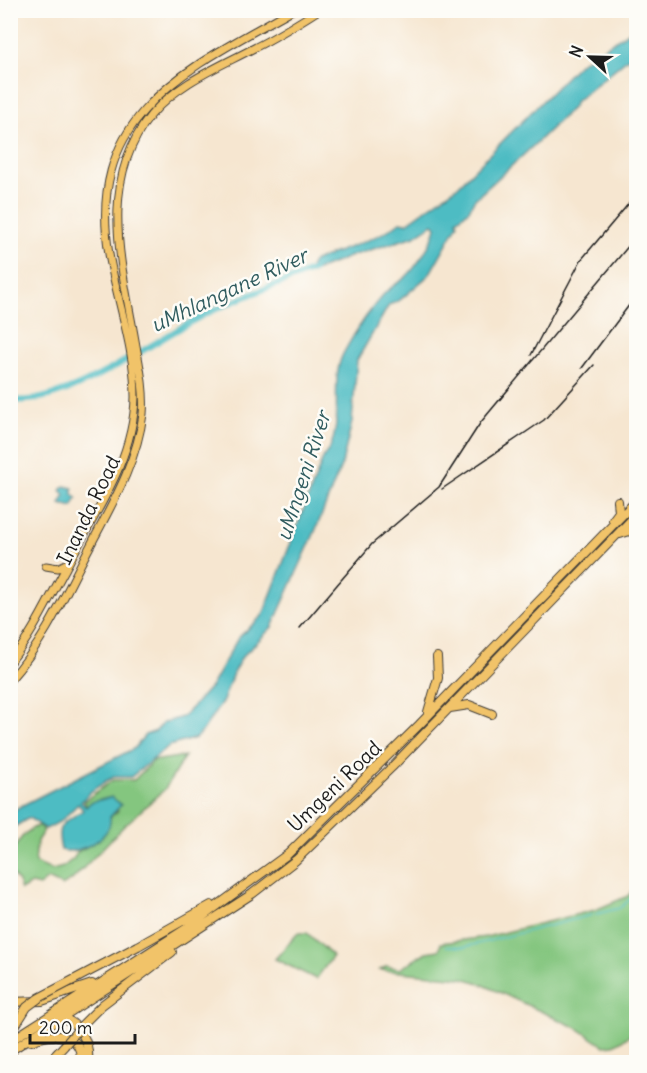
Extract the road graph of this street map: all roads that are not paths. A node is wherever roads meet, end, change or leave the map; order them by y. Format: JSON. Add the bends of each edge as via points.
{"nodes":[{"id":1,"x":292,"y":10,"type":"edge"},
{"id":2,"x":319,"y":10,"type":"edge"},
{"id":3,"x":136,"y":370,"type":"junction"},
{"id":4,"x":618,"y":501,"type":"dead end"},
{"id":5,"x":636,"y":501,"type":"edge"},
{"id":6,"x":636,"y":515,"type":"edge"},
{"id":7,"x":636,"y":529,"type":"edge"},
{"id":8,"x":611,"y":535,"type":"junction"},
{"id":9,"x":68,"y":563,"type":"junction"},
{"id":10,"x":46,"y":566,"type":"dead end"},
{"id":11,"x":437,"y":657,"type":"dead end"},
{"id":12,"x":10,"y":662,"type":"edge"},
{"id":13,"x":10,"y":680,"type":"edge"},
{"id":14,"x":449,"y":708,"type":"junction"},
{"id":15,"x":492,"y":714,"type":"dead end"},
{"id":16,"x":420,"y":725,"type":"junction"},
{"id":17,"x":294,"y":849,"type":"junction"},
{"id":18,"x":197,"y":930,"type":"junction"},
{"id":19,"x":150,"y":952,"type":"junction"},
{"id":20,"x":10,"y":1002,"type":"edge"},
{"id":21,"x":62,"y":1017,"type":"junction"},
{"id":22,"x":46,"y":1018,"type":"junction"},
{"id":23,"x":10,"y":1034,"type":"edge"},
{"id":24,"x":10,"y":1041,"type":"edge"},
{"id":25,"x":20,"y":1045,"type":"junction"},
{"id":26,"x":64,"y":1046,"type":"junction"},
{"id":27,"x":13,"y":1057,"type":"edge"},
{"id":28,"x":49,"y":1062,"type":"edge"},
{"id":29,"x":60,"y":1062,"type":"edge"},
{"id":30,"x":81,"y":1062,"type":"edge"},
{"id":31,"x":88,"y":1062,"type":"edge"}],
"edges":[{"from":1,"to":3,"type":"main road","name":"Inanda Road","via":[[172,81],[127,134],[112,171],[106,216],[108,250]]},
{"from":2,"to":3,"type":"main road","name":"Inanda Road","via":[[177,90],[136,138],[122,173],[116,210]]},
{"from":3,"to":9,"type":"main road","name":"Inanda Road","via":[[133,417],[123,458]]},
{"from":3,"to":13,"type":"main road","name":"Inanda Road","via":[[142,415],[129,469],[42,638]]},
{"from":4,"to":8,"type":"highway","via":[[619,512]]},
{"from":5,"to":8,"type":"highway","name":"Umgeni Road"},
{"from":6,"to":8,"type":"highway","name":"Umgeni Road"},
{"from":7,"to":8,"type":"highway"},
{"from":8,"to":14,"type":"highway","name":"Umgeni Road"},
{"from":8,"to":16,"type":"highway","name":"Umgeni Road"},
{"from":9,"to":10,"type":"main road","via":[[58,568]]},
{"from":9,"to":12,"type":"main road","name":"Inanda Road"},
{"from":11,"to":16,"type":"highway","via":[[436,693]]},
{"from":14,"to":15,"type":"highway","via":[[469,705]]},
{"from":14,"to":18,"type":"highway","name":"Umgeni Road","via":[[296,860]]},
{"from":16,"to":17,"type":"highway","name":"Umgeni Road"},
{"from":17,"to":19,"type":"highway","name":"Umgeni Road","via":[[242,890]]},
{"from":17,"to":23,"type":"highway","bridge":true,"via":[[226,895],[39,998],[27,1007]]},
{"from":18,"to":21,"type":"highway","name":"Umgeni Road"},
{"from":18,"to":26,"type":"highway","bridge":true,"via":[[102,1005]]},
{"from":19,"to":20,"type":"highway","via":[[62,996]]},
{"from":19,"to":22,"type":"highway","name":"Umgeni Road"},
{"from":21,"to":22,"type":"highway"},
{"from":21,"to":25,"type":"highway","name":"Umgeni Road"},
{"from":21,"to":31,"type":"highway","via":[[81,1032]]},
{"from":22,"to":24,"type":"highway","name":"Umgeni Road"},
{"from":25,"to":27,"type":"highway","name":"Umgeni Road"},
{"from":25,"to":30,"type":"highway","via":[[63,1035],[78,1047]]},
{"from":26,"to":28,"type":"highway"},
{"from":26,"to":29,"type":"highway"}]}
